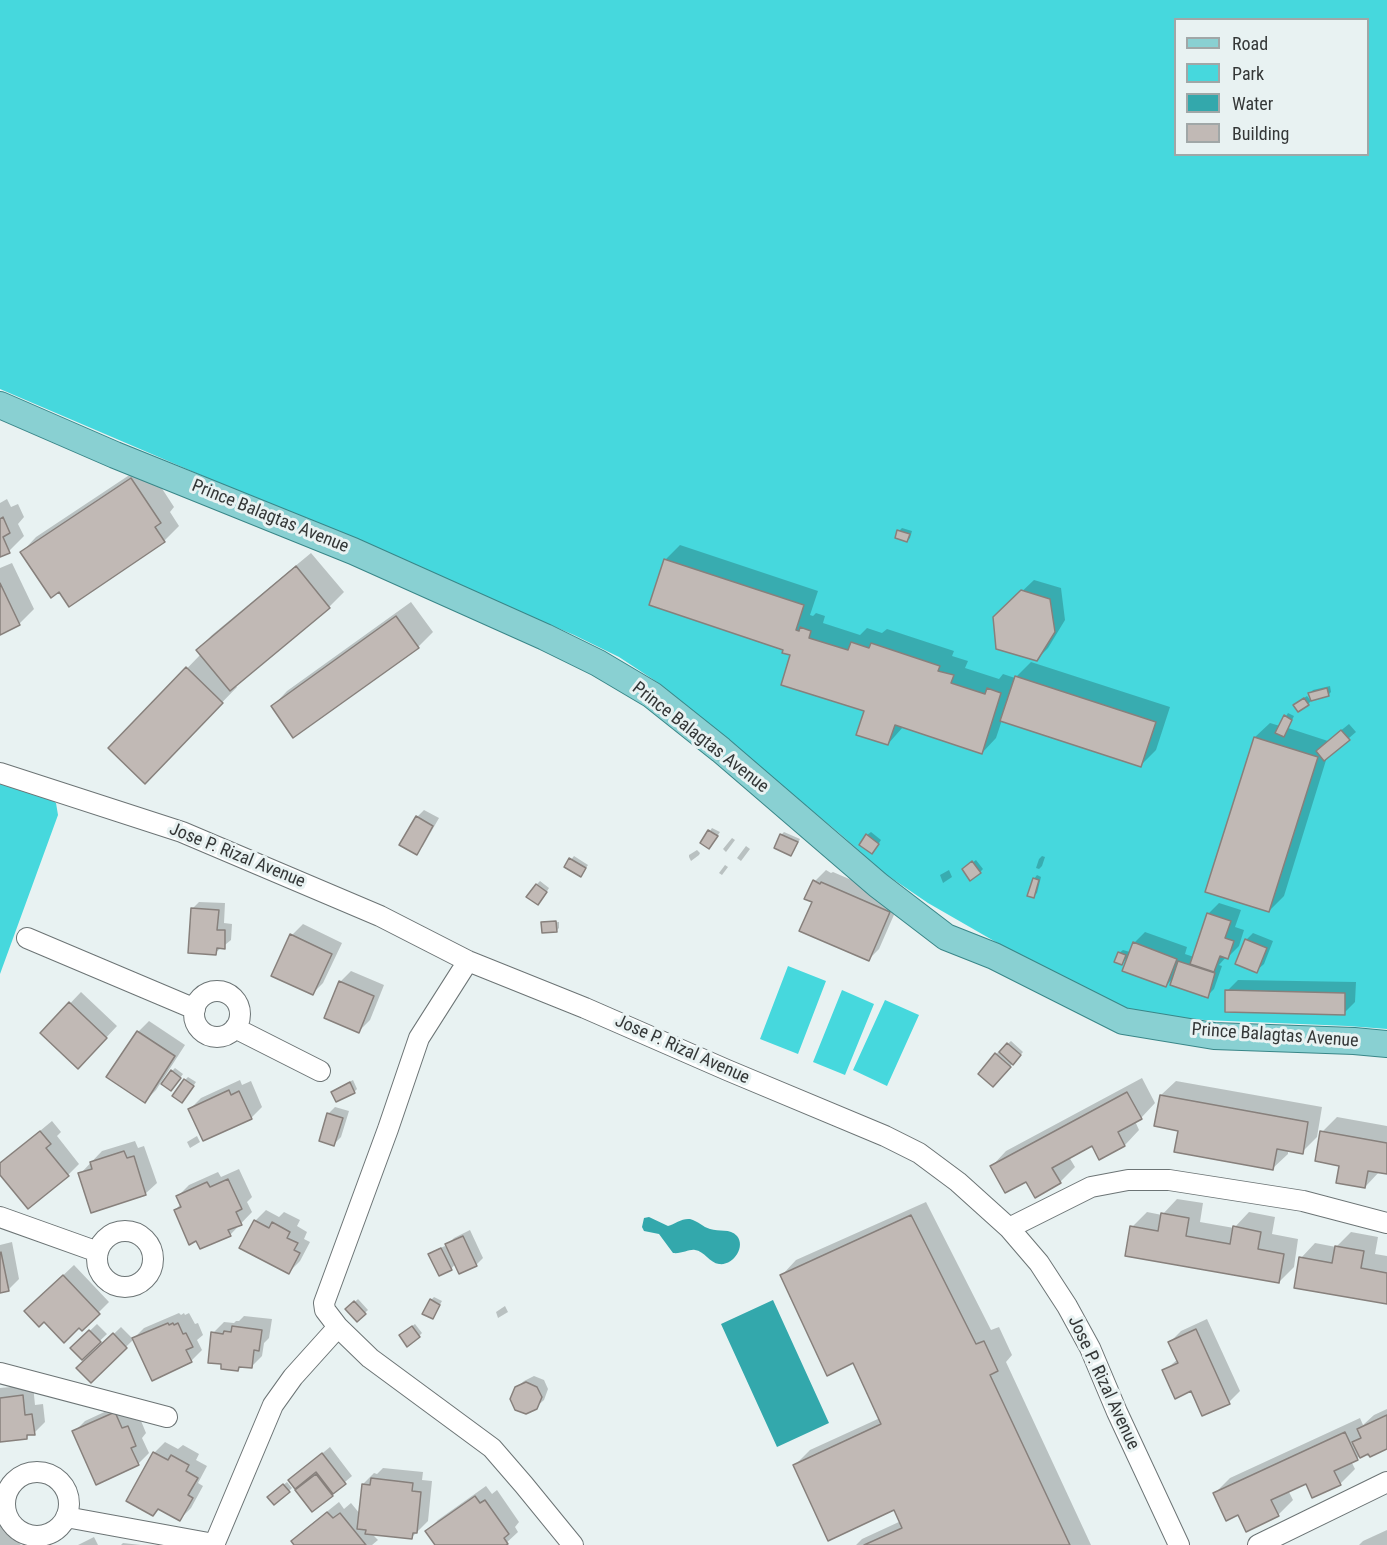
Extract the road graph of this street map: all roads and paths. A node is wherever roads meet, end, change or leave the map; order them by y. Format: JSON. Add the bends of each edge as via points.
{"nodes":[{"id":1,"x":0,"y":405,"type":"edge"},
{"id":2,"x":0,"y":772,"type":"edge"},
{"id":3,"x":27,"y":938,"type":"dead end"},
{"id":4,"x":468,"y":961,"type":"junction"},
{"id":5,"x":195,"y":1009,"type":"junction"},
{"id":6,"x":235,"y":1028,"type":"junction"},
{"id":7,"x":1387,"y":1044,"type":"edge"},
{"id":8,"x":320,"y":1071,"type":"dead end"},
{"id":9,"x":0,"y":1217,"type":"edge"},
{"id":10,"x":1387,"y":1223,"type":"edge"},
{"id":11,"x":1009,"y":1228,"type":"junction"},
{"id":12,"x":98,"y":1252,"type":"dead end"},
{"id":13,"x":338,"y":1328,"type":"junction"},
{"id":14,"x":0,"y":1373,"type":"edge"},
{"id":15,"x":167,"y":1417,"type":"dead end"},
{"id":16,"x":1387,"y":1482,"type":"edge"},
{"id":17,"x":4,"y":1490,"type":"edge"},
{"id":18,"x":66,"y":1517,"type":"junction"},
{"id":19,"x":214,"y":1544,"type":"edge"},
{"id":20,"x":573,"y":1545,"type":"edge"},
{"id":21,"x":1179,"y":1545,"type":"edge"},
{"id":22,"x":1258,"y":1545,"type":"edge"}],
"edges":[{"from":1,"to":7,"type":"main road","name":"Prince Balagtas Avenue","via":[[353,550],[598,663],[652,695],[946,938],[994,956],[1123,1021],[1214,1036]]},
{"from":2,"to":4,"type":"street","name":"Jose P. Rizal Avenue","via":[[182,832],[380,916]]},
{"from":3,"to":5,"type":"street"},
{"from":4,"to":11,"type":"street","name":"Jose P. Rizal Avenue","via":[[902,1144],[958,1182]]},
{"from":4,"to":13,"type":"street","via":[[419,1038],[324,1303]]},
{"from":5,"to":6,"type":"street","via":[[196,1024],[206,1035],[221,1037]]},
{"from":5,"to":6,"type":"street","via":[[210,992],[225,993],[232,997],[240,1012]]},
{"from":6,"to":8,"type":"street"},
{"from":9,"to":12,"type":"street"},
{"from":10,"to":11,"type":"street","via":[[1303,1202],[1169,1180],[1128,1180],[1091,1187]]},
{"from":11,"to":21,"type":"street","name":"Jose P. Rizal Avenue","via":[[1039,1263],[1090,1348]]},
{"from":13,"to":19,"type":"street","via":[[273,1405]]},
{"from":13,"to":20,"type":"street","via":[[370,1358],[492,1448]]},
{"from":14,"to":15,"type":"street"},
{"from":16,"to":22,"type":"street"},
{"from":17,"to":18,"type":"street","via":[[6,1515],[24,1533],[48,1534]]},
{"from":17,"to":18,"type":"street","via":[[25,1474],[50,1474],[63,1485],[69,1500]]},
{"from":18,"to":19,"type":"street"}]}
